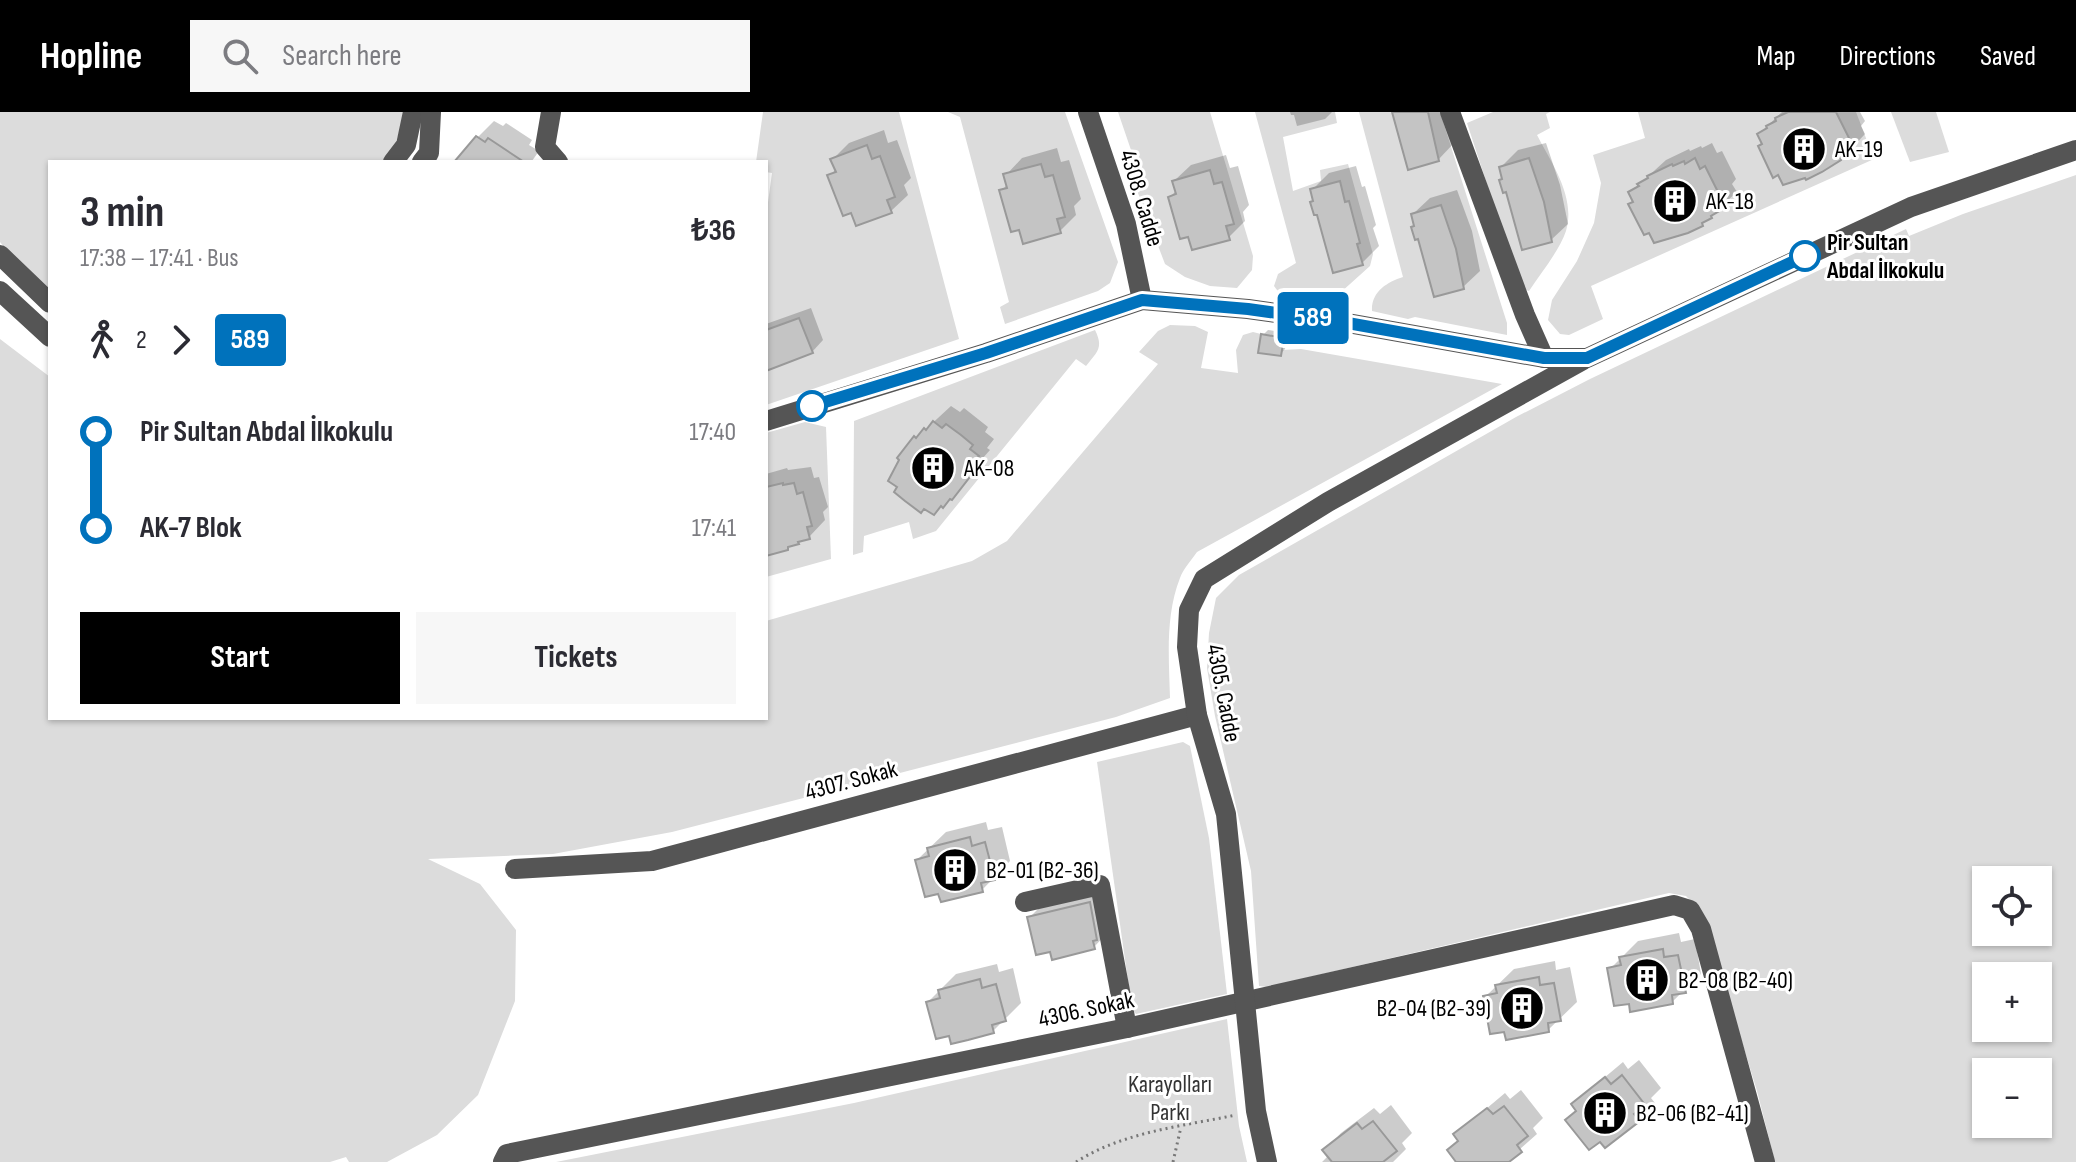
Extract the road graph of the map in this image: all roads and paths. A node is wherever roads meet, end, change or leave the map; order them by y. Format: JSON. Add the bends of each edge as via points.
{"nodes":[{"id":1,"x":413,"y":112,"type":"edge"},
{"id":2,"x":431,"y":112,"type":"edge"},
{"id":3,"x":551,"y":112,"type":"edge"},
{"id":4,"x":1088,"y":112,"type":"edge"},
{"id":5,"x":1450,"y":112,"type":"edge"},
{"id":6,"x":2076,"y":150,"type":"edge"},
{"id":7,"x":395,"y":160,"type":"edge"},
{"id":8,"x":424,"y":160,"type":"edge"},
{"id":9,"x":556,"y":160,"type":"edge"},
{"id":10,"x":0,"y":255,"type":"edge"},
{"id":11,"x":0,"y":291,"type":"edge"},
{"id":12,"x":1142,"y":300,"type":"junction"},
{"id":13,"x":48,"y":301,"type":"edge"},
{"id":14,"x":48,"y":335,"type":"edge"},
{"id":15,"x":1544,"y":358,"type":"junction"},
{"id":16,"x":1587,"y":358,"type":"junction"},
{"id":17,"x":768,"y":420,"type":"edge"},
{"id":18,"x":1197,"y":715,"type":"junction"},
{"id":19,"x":515,"y":869,"type":"dead end"},
{"id":20,"x":1025,"y":902,"type":"dead end"},
{"id":21,"x":1245,"y":1001,"type":"junction"},
{"id":22,"x":1127,"y":1028,"type":"junction"},
{"id":23,"x":1256,"y":1111,"type":"junction"},
{"id":24,"x":1181,"y":1126,"type":"junction"},
{"id":25,"x":505,"y":1158,"type":"edge"},
{"id":26,"x":1076,"y":1162,"type":"edge"},
{"id":27,"x":1173,"y":1162,"type":"edge"},
{"id":28,"x":1267,"y":1162,"type":"edge"},
{"id":29,"x":1765,"y":1162,"type":"edge"}],
"edges":[{"from":1,"to":7,"type":"street","via":[[406,145]]},
{"from":2,"to":8,"type":"street","via":[[429,153]]},
{"from":3,"to":9,"type":"street","via":[[545,147]]},
{"from":4,"to":12,"type":"street","name":"4308. Cadde","via":[[1126,224]]},
{"from":5,"to":15,"type":"street"},
{"from":6,"to":16,"type":"street","name":"4305. Cadde","via":[[1911,207]]},
{"from":10,"to":13,"type":"street"},
{"from":11,"to":14,"type":"street"},
{"from":12,"to":15,"type":"street","via":[[1342,322]]},
{"from":12,"to":17,"type":"street"},
{"from":15,"to":16,"type":"street"},
{"from":16,"to":18,"type":"street","name":"4305. Cadde","via":[[1328,502],[1204,579],[1189,610],[1187,647]]},
{"from":18,"to":19,"type":"street","name":"4307. Sokak","via":[[652,861]]},
{"from":18,"to":21,"type":"street","name":"4305. Cadde","via":[[1226,814]]},
{"from":20,"to":22,"type":"street","via":[[1100,885]]},
{"from":21,"to":22,"type":"street","name":"4306. Sokak"},
{"from":21,"to":23,"type":"street","name":"4305. Cadde"},
{"from":21,"to":29,"type":"street","name":"4306. Sokak","via":[[1674,905],[1690,910],[1701,929]]},
{"from":22,"to":25,"type":"street","name":"4306. Sokak"},
{"from":23,"to":24,"type":"path"},
{"from":23,"to":28,"type":"street","name":"4305. Cadde"},
{"from":24,"to":26,"type":"path","via":[[1118,1143]]},
{"from":24,"to":27,"type":"path"}]}
